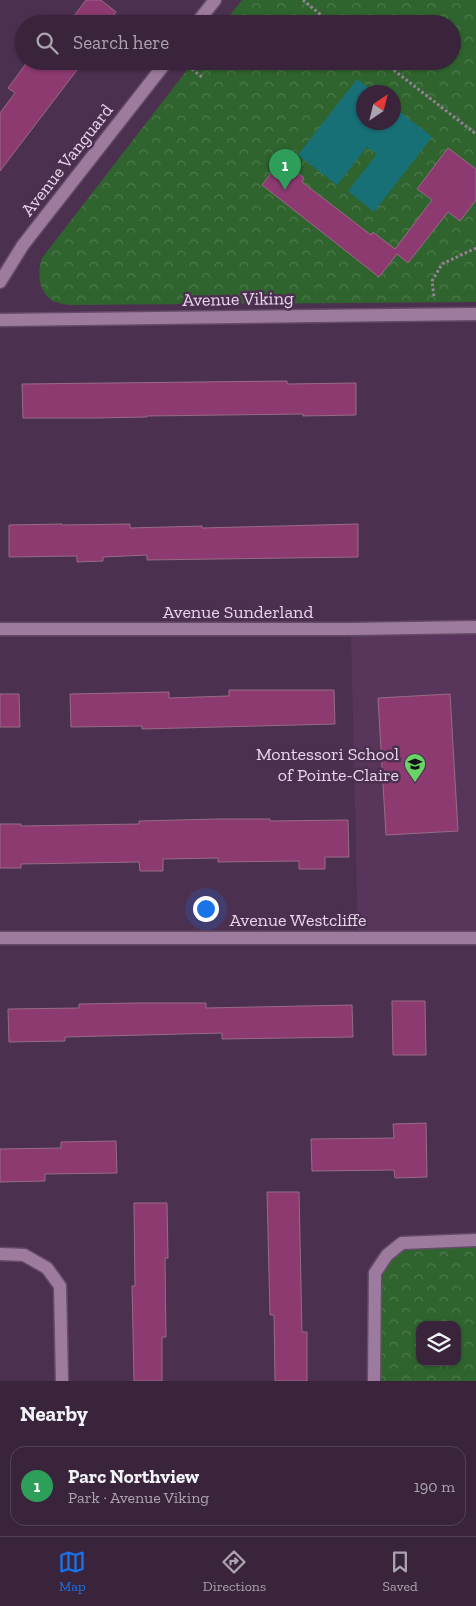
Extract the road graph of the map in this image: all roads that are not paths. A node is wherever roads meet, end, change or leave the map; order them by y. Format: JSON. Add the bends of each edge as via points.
{"nodes":[{"id":1,"x":215,"y":0,"type":"edge"},
{"id":2,"x":203,"y":15,"type":"edge"},
{"id":3,"x":160,"y":70,"type":"edge"},
{"id":4,"x":0,"y":282,"type":"edge"},
{"id":5,"x":476,"y":314,"type":"edge"},
{"id":6,"x":0,"y":320,"type":"edge"},
{"id":7,"x":476,"y":626,"type":"edge"},
{"id":8,"x":0,"y":629,"type":"edge"},
{"id":9,"x":0,"y":938,"type":"edge"},
{"id":10,"x":476,"y":938,"type":"edge"},
{"id":11,"x":476,"y":1240,"type":"edge"},
{"id":12,"x":0,"y":1254,"type":"edge"},
{"id":13,"x":62,"y":1381,"type":"edge"},
{"id":14,"x":374,"y":1381,"type":"edge"}],
"edges":[{"from":1,"to":2,"type":"street"},
{"from":3,"to":4,"type":"street","name":"Avenue Vanguard","via":[[23,244]]},
{"from":5,"to":6,"type":"street","name":"Avenue Viking"},
{"from":7,"to":8,"type":"street","name":"Avenue Sunderland"},
{"from":9,"to":10,"type":"street","name":"Avenue Westcliffe"},
{"from":11,"to":14,"type":"street","via":[[402,1243],[387,1255],[375,1273]]},
{"from":12,"to":13,"type":"street","via":[[24,1255],[47,1268],[60,1286]]}]}
